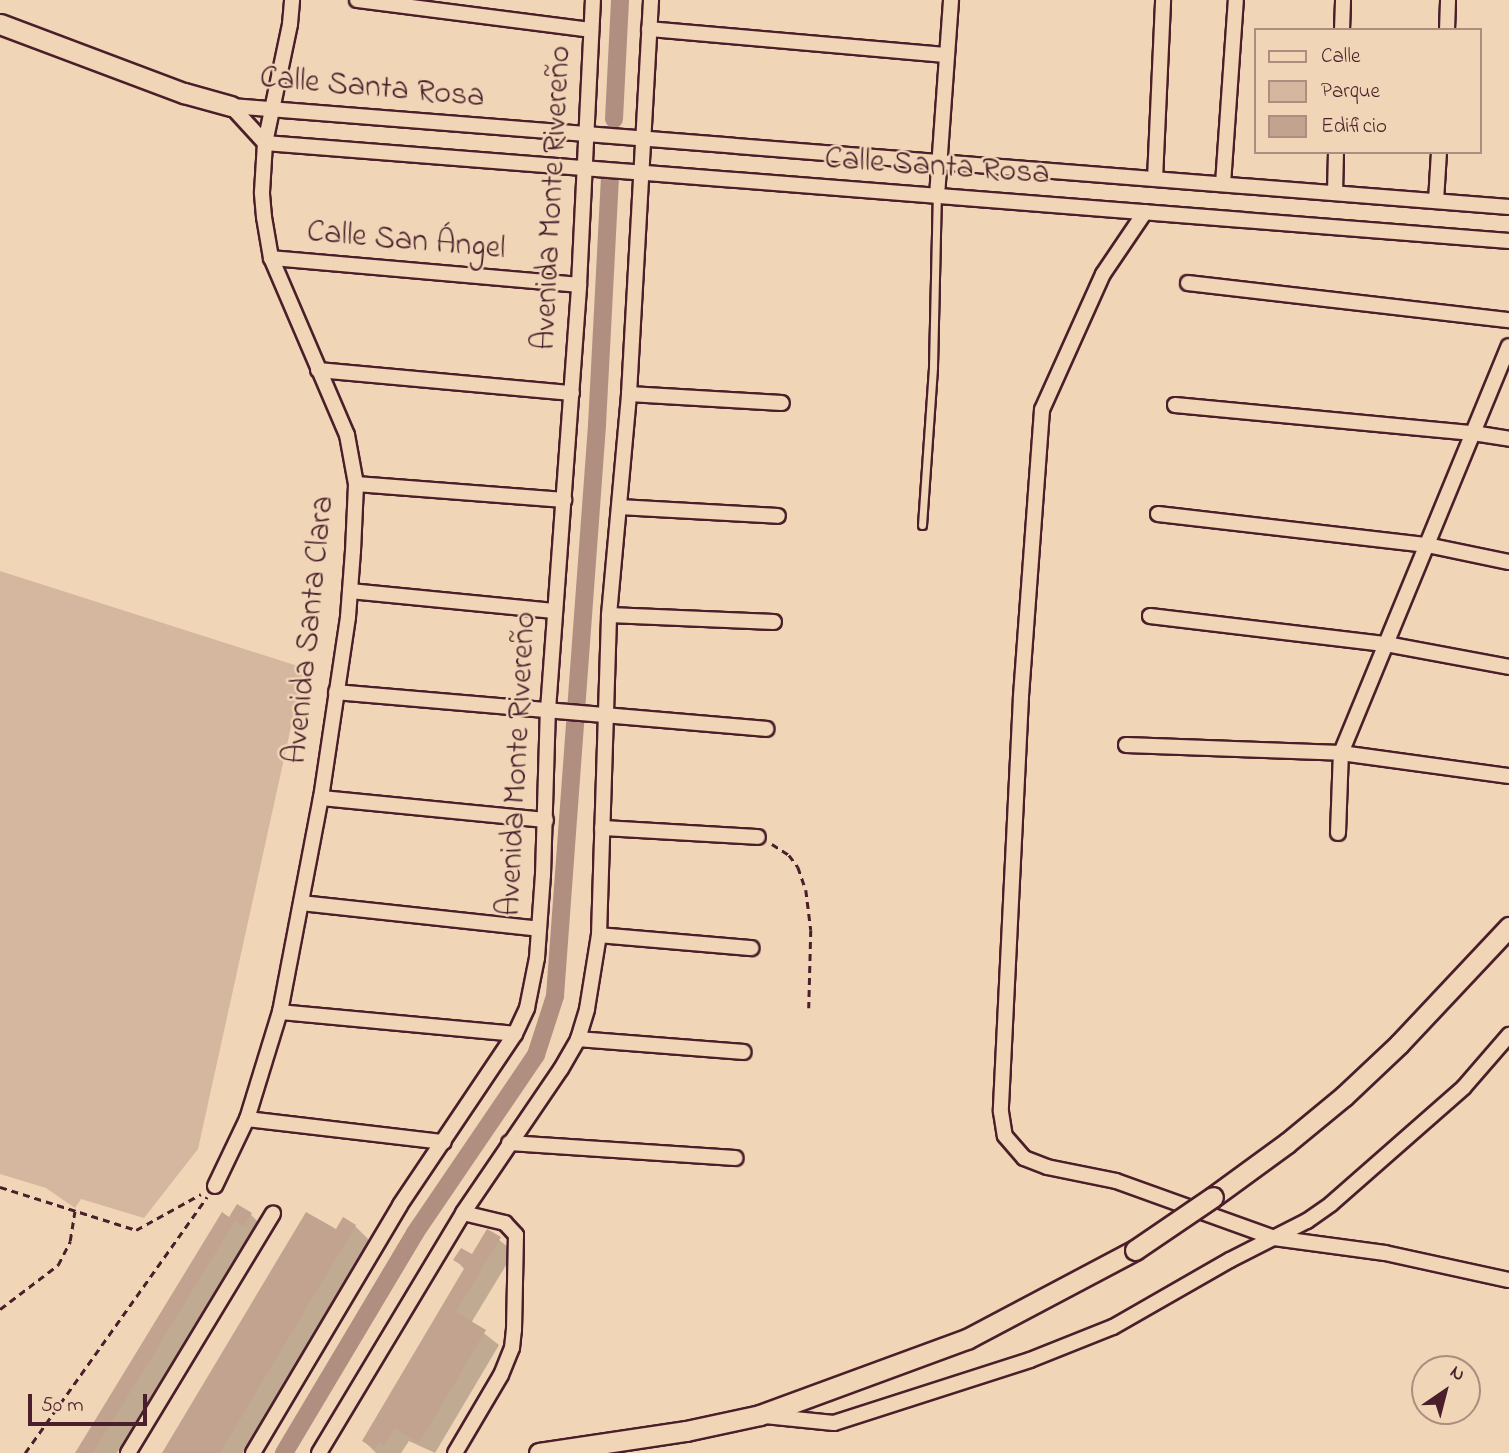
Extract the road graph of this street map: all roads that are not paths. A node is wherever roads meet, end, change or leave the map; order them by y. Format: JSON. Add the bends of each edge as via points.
{"nodes":[{"id":1,"x":292,"y":0,"type":"edge"},
{"id":2,"x":356,"y":0,"type":"edge"},
{"id":3,"x":593,"y":0,"type":"edge"},
{"id":4,"x":651,"y":0,"type":"edge"},
{"id":5,"x":951,"y":0,"type":"edge"},
{"id":6,"x":1163,"y":0,"type":"edge"},
{"id":7,"x":1236,"y":0,"type":"edge"},
{"id":8,"x":1343,"y":0,"type":"edge"},
{"id":9,"x":1448,"y":0,"type":"edge"},
{"id":10,"x":0,"y":24,"type":"edge"},
{"id":11,"x":1342,"y":28,"type":"edge"},
{"id":12,"x":1447,"y":28,"type":"edge"},
{"id":13,"x":649,"y":29,"type":"junction"},
{"id":14,"x":591,"y":30,"type":"junction"},
{"id":15,"x":947,"y":55,"type":"junction"},
{"id":16,"x":231,"y":106,"type":"junction"},
{"id":17,"x":270,"y":109,"type":"junction"},
{"id":18,"x":584,"y":134,"type":"junction"},
{"id":19,"x":642,"y":138,"type":"junction"},
{"id":20,"x":265,"y":143,"type":"junction"},
{"id":21,"x":1336,"y":154,"type":"edge"},
{"id":22,"x":1439,"y":154,"type":"edge"},
{"id":23,"x":940,"y":162,"type":"junction"},
{"id":24,"x":584,"y":168,"type":"junction"},
{"id":25,"x":641,"y":173,"type":"junction"},
{"id":26,"x":1155,"y":179,"type":"junction"},
{"id":27,"x":1223,"y":184,"type":"junction"},
{"id":28,"x":1335,"y":193,"type":"junction"},
{"id":29,"x":937,"y":196,"type":"junction"},
{"id":30,"x":1436,"y":201,"type":"junction"},
{"id":31,"x":1509,"y":207,"type":"edge"},
{"id":32,"x":1145,"y":212,"type":"junction"},
{"id":33,"x":1509,"y":241,"type":"edge"},
{"id":34,"x":271,"y":258,"type":"junction"},
{"id":35,"x":1188,"y":283,"type":"dead end"},
{"id":36,"x":579,"y":285,"type":"junction"},
{"id":37,"x":1509,"y":320,"type":"edge"},
{"id":38,"x":1509,"y":346,"type":"edge"},
{"id":39,"x":318,"y":370,"type":"junction"},
{"id":40,"x":572,"y":393,"type":"junction"},
{"id":41,"x":629,"y":394,"type":"junction"},
{"id":42,"x":782,"y":403,"type":"dead end"},
{"id":43,"x":1175,"y":405,"type":"dead end"},
{"id":44,"x":1473,"y":433,"type":"junction"},
{"id":45,"x":1509,"y":439,"type":"edge"},
{"id":46,"x":356,"y":484,"type":"junction"},
{"id":47,"x":564,"y":500,"type":"junction"},
{"id":48,"x":619,"y":507,"type":"junction"},
{"id":49,"x":1158,"y":514,"type":"dead end"},
{"id":50,"x":778,"y":516,"type":"dead end"},
{"id":51,"x":922,"y":525,"type":"dead end"},
{"id":52,"x":1427,"y":545,"type":"junction"},
{"id":53,"x":1509,"y":562,"type":"edge"},
{"id":54,"x":350,"y":591,"type":"junction"},
{"id":55,"x":554,"y":611,"type":"junction"},
{"id":56,"x":609,"y":615,"type":"junction"},
{"id":57,"x":1150,"y":616,"type":"dead end"},
{"id":58,"x":774,"y":622,"type":"dead end"},
{"id":59,"x":1386,"y":643,"type":"junction"},
{"id":60,"x":1509,"y":667,"type":"edge"},
{"id":61,"x":336,"y":692,"type":"junction"},
{"id":62,"x":549,"y":710,"type":"junction"},
{"id":63,"x":604,"y":715,"type":"junction"},
{"id":64,"x":766,"y":729,"type":"dead end"},
{"id":65,"x":1126,"y":745,"type":"dead end"},
{"id":66,"x":1341,"y":753,"type":"junction"},
{"id":67,"x":1509,"y":776,"type":"edge"},
{"id":68,"x":321,"y":798,"type":"junction"},
{"id":69,"x":546,"y":820,"type":"junction"},
{"id":70,"x":602,"y":828,"type":"junction"},
{"id":71,"x":1338,"y":832,"type":"dead end"},
{"id":72,"x":758,"y":837,"type":"road end"},
{"id":73,"x":301,"y":903,"type":"junction"},
{"id":74,"x":1509,"y":927,"type":"edge"},
{"id":75,"x":539,"y":929,"type":"junction"},
{"id":76,"x":599,"y":935,"type":"junction"},
{"id":77,"x":751,"y":948,"type":"dead end"},
{"id":78,"x":280,"y":1012,"type":"junction"},
{"id":79,"x":514,"y":1034,"type":"junction"},
{"id":80,"x":1509,"y":1035,"type":"edge"},
{"id":81,"x":579,"y":1039,"type":"junction"},
{"id":82,"x":743,"y":1052,"type":"dead end"},
{"id":83,"x":247,"y":1119,"type":"junction"},
{"id":84,"x":444,"y":1142,"type":"junction"},
{"id":85,"x":509,"y":1143,"type":"junction"},
{"id":86,"x":736,"y":1158,"type":"dead end"},
{"id":87,"x":215,"y":1186,"type":"road end"},
{"id":88,"x":463,"y":1213,"type":"junction"},
{"id":89,"x":273,"y":1214,"type":"dead end"},
{"id":90,"x":1274,"y":1238,"type":"junction"},
{"id":91,"x":1509,"y":1280,"type":"edge"},
{"id":92,"x":760,"y":1415,"type":"junction"},
{"id":93,"x":128,"y":1453,"type":"edge"},
{"id":94,"x":253,"y":1453,"type":"edge"},
{"id":95,"x":319,"y":1453,"type":"edge"},
{"id":96,"x":455,"y":1453,"type":"edge"},
{"id":97,"x":540,"y":1453,"type":"edge"}],
"edges":[{"from":1,"to":17,"type":"street","name":"Avenida Santa Clara"},
{"from":2,"to":14,"type":"street"},
{"from":3,"to":14,"type":"street","name":"Avenida Monte Rivereño"},
{"from":4,"to":13,"type":"street"},
{"from":5,"to":15,"type":"street"},
{"from":6,"to":26,"type":"street"},
{"from":7,"to":27,"type":"street"},
{"from":8,"to":11,"type":"street"},
{"from":9,"to":12,"type":"street"},
{"from":10,"to":16,"type":"main road"},
{"from":13,"to":15,"type":"street"},
{"from":13,"to":19,"type":"street"},
{"from":14,"to":18,"type":"street","name":"Avenida Monte Rivereño"},
{"from":15,"to":23,"type":"street"},
{"from":16,"to":17,"type":"street","name":"Calle Santa Rosa"},
{"from":16,"to":20,"type":"street","name":"Calle Santa Rosa"},
{"from":17,"to":18,"type":"street","name":"Calle Santa Rosa"},
{"from":17,"to":20,"type":"street","name":"Avenida Santa Clara"},
{"from":18,"to":19,"type":"street","name":"Calle Santa Rosa"},
{"from":18,"to":24,"type":"street","name":"Avenida Monte Rivereño"},
{"from":19,"to":23,"type":"street","name":"Calle Santa Rosa"},
{"from":19,"to":25,"type":"street"},
{"from":20,"to":24,"type":"street","name":"Calle Santa Rosa"},
{"from":20,"to":34,"type":"street","name":"Avenida Santa Clara","via":[[262,192]]},
{"from":21,"to":28,"type":"street"},
{"from":22,"to":30,"type":"street"},
{"from":23,"to":26,"type":"street","name":"Calle Santa Rosa"},
{"from":23,"to":29,"type":"street"},
{"from":24,"to":25,"type":"street","name":"Calle Santa Rosa"},
{"from":24,"to":36,"type":"street","name":"Avenida Monte Rivereño"},
{"from":25,"to":29,"type":"street","name":"Calle Santa Rosa"},
{"from":25,"to":41,"type":"street"},
{"from":26,"to":27,"type":"street","name":"Calle Santa Rosa"},
{"from":27,"to":28,"type":"street","name":"Calle Santa Rosa"},
{"from":28,"to":30,"type":"street","name":"Calle Santa Rosa"},
{"from":29,"to":32,"type":"street","name":"Calle Santa Rosa"},
{"from":29,"to":51,"type":"lane","via":[[933,366]]},
{"from":30,"to":31,"type":"street","name":"Calle Santa Rosa"},
{"from":32,"to":33,"type":"street","name":"Calle Santa Rosa"},
{"from":32,"to":90,"type":"street","via":[[1103,274],[1042,410],[1021,697],[1001,1112],[1004,1136],[1024,1158],[1047,1167],[1116,1181]]},
{"from":34,"to":36,"type":"street","name":"Calle San Ángel"},
{"from":34,"to":39,"type":"street","name":"Avenida Santa Clara"},
{"from":35,"to":37,"type":"street"},
{"from":36,"to":40,"type":"street","name":"Avenida Monte Rivereño"},
{"from":38,"to":44,"type":"street"},
{"from":39,"to":40,"type":"street"},
{"from":39,"to":46,"type":"street","name":"Avenida Santa Clara","via":[[347,435]]},
{"from":40,"to":47,"type":"street","name":"Avenida Monte Rivereño"},
{"from":41,"to":42,"type":"street"},
{"from":41,"to":48,"type":"street"},
{"from":43,"to":44,"type":"street"},
{"from":44,"to":45,"type":"street"},
{"from":44,"to":52,"type":"street"},
{"from":46,"to":47,"type":"street"},
{"from":46,"to":54,"type":"street","name":"Avenida Santa Clara"},
{"from":47,"to":55,"type":"street","name":"Avenida Monte Rivereño"},
{"from":48,"to":50,"type":"street"},
{"from":48,"to":56,"type":"street"},
{"from":49,"to":52,"type":"street"},
{"from":52,"to":53,"type":"street"},
{"from":52,"to":59,"type":"street"},
{"from":54,"to":55,"type":"street"},
{"from":54,"to":61,"type":"street","name":"Avenida Santa Clara"},
{"from":55,"to":62,"type":"street","name":"Avenida Monte Rivereño"},
{"from":56,"to":58,"type":"street"},
{"from":56,"to":63,"type":"street"},
{"from":57,"to":59,"type":"street"},
{"from":59,"to":60,"type":"street"},
{"from":59,"to":66,"type":"street"},
{"from":61,"to":62,"type":"street"},
{"from":61,"to":68,"type":"street","name":"Avenida Santa Clara"},
{"from":62,"to":63,"type":"street"},
{"from":62,"to":69,"type":"street","name":"Avenida Monte Rivereño"},
{"from":63,"to":64,"type":"street"},
{"from":63,"to":70,"type":"street"},
{"from":65,"to":66,"type":"street"},
{"from":66,"to":67,"type":"street"},
{"from":66,"to":71,"type":"street"},
{"from":68,"to":69,"type":"street"},
{"from":68,"to":73,"type":"street","name":"Avenida Santa Clara"},
{"from":69,"to":75,"type":"street","name":"Avenida Monte Rivereño"},
{"from":70,"to":72,"type":"street"},
{"from":70,"to":76,"type":"street"},
{"from":73,"to":75,"type":"street"},
{"from":73,"to":78,"type":"street","name":"Avenida Santa Clara"},
{"from":74,"to":92,"type":"main road","bridge":true,"via":[[1344,1096],[1287,1143],[1135,1250],[967,1339]]},
{"from":75,"to":79,"type":"street","name":"Avenida Monte Rivereño","via":[[527,1008]]},
{"from":76,"to":77,"type":"street"},
{"from":76,"to":81,"type":"street"},
{"from":78,"to":79,"type":"street"},
{"from":78,"to":83,"type":"street","name":"Avenida Santa Clara"},
{"from":79,"to":84,"type":"street","name":"Avenida Monte Rivereño"},
{"from":80,"to":90,"type":"street","via":[[1464,1087],[1331,1204]]},
{"from":81,"to":82,"type":"street"},
{"from":81,"to":85,"type":"street"},
{"from":83,"to":84,"type":"street"},
{"from":83,"to":87,"type":"street","name":"Avenida Santa Clara"},
{"from":84,"to":94,"type":"street","name":"Avenida Monte Rivereño","via":[[400,1205]]},
{"from":85,"to":86,"type":"street"},
{"from":85,"to":88,"type":"street"},
{"from":88,"to":95,"type":"street"},
{"from":88,"to":96,"type":"street","via":[[505,1223],[516,1235],[514,1330],[501,1375]]},
{"from":89,"to":93,"type":"street"},
{"from":90,"to":91,"type":"street","via":[[1385,1253]]},
{"from":90,"to":92,"type":"street","via":[[1113,1327],[1030,1360],[834,1423]]},
{"from":92,"to":97,"type":"main road"}]}
